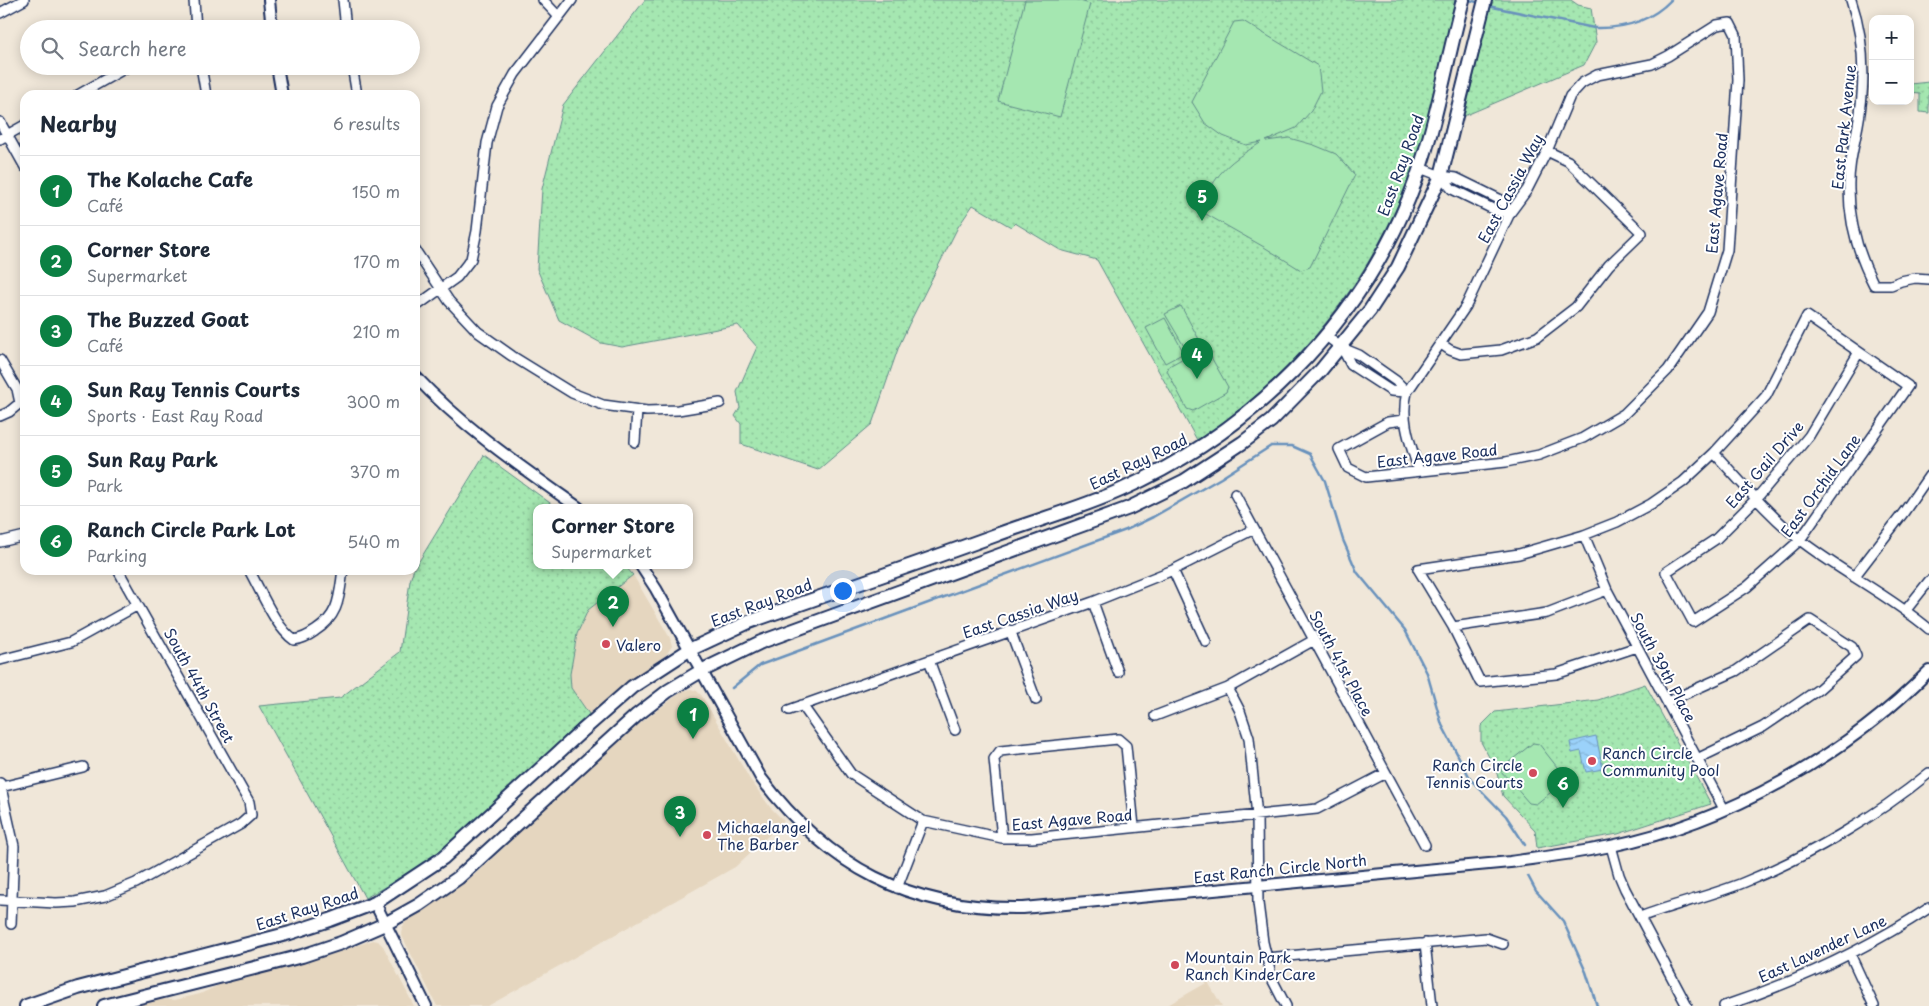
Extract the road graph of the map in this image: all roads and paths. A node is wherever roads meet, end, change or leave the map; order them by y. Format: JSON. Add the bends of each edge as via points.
{"nodes":[{"id":1,"x":24,"y":0,"type":"edge"},
{"id":2,"x":194,"y":0,"type":"edge"},
{"id":3,"x":269,"y":0,"type":"edge"},
{"id":4,"x":343,"y":0,"type":"edge"},
{"id":5,"x":543,"y":0,"type":"edge"},
{"id":6,"x":572,"y":0,"type":"edge"},
{"id":7,"x":1485,"y":0,"type":"edge"},
{"id":8,"x":1850,"y":0,"type":"edge"},
{"id":9,"x":1461,"y":4,"type":"edge"},
{"id":10,"x":0,"y":13,"type":"edge"},
{"id":11,"x":559,"y":17,"type":"junction"},
{"id":12,"x":195,"y":20,"type":"edge"},
{"id":13,"x":271,"y":20,"type":"edge"},
{"id":14,"x":345,"y":20,"type":"edge"},
{"id":15,"x":1730,"y":23,"type":"joint"},
{"id":16,"x":113,"y":75,"type":"edge"},
{"id":17,"x":203,"y":75,"type":"edge"},
{"id":18,"x":279,"y":75,"type":"edge"},
{"id":19,"x":354,"y":75,"type":"edge"},
{"id":20,"x":87,"y":90,"type":"edge"},
{"id":21,"x":205,"y":90,"type":"edge"},
{"id":22,"x":281,"y":90,"type":"edge"},
{"id":23,"x":356,"y":90,"type":"edge"},
{"id":24,"x":0,"y":122,"type":"edge"},
{"id":25,"x":20,"y":128,"type":"edge"},
{"id":26,"x":4,"y":137,"type":"edge"},
{"id":27,"x":1546,"y":151,"type":"junction"},
{"id":28,"x":20,"y":160,"type":"edge"},
{"id":29,"x":1420,"y":168,"type":"junction"},
{"id":30,"x":1441,"y":176,"type":"junction"},
{"id":31,"x":1510,"y":213,"type":"junction"},
{"id":32,"x":420,"y":258,"type":"edge"},
{"id":33,"x":1929,"y":279,"type":"edge"},
{"id":34,"x":440,"y":289,"type":"junction"},
{"id":35,"x":420,"y":303,"type":"edge"},
{"id":36,"x":1326,"y":336,"type":"junction"},
{"id":37,"x":1441,"y":344,"type":"junction"},
{"id":38,"x":1342,"y":348,"type":"junction"},
{"id":39,"x":1859,"y":352,"type":"junction"},
{"id":40,"x":0,"y":360,"type":"edge"},
{"id":41,"x":420,"y":381,"type":"edge"},
{"id":42,"x":1407,"y":392,"type":"junction"},
{"id":43,"x":720,"y":403,"type":"dead end"},
{"id":44,"x":637,"y":410,"type":"junction"},
{"id":45,"x":0,"y":416,"type":"edge"},
{"id":46,"x":1404,"y":420,"type":"junction"},
{"id":47,"x":635,"y":442,"type":"dead end"},
{"id":48,"x":1714,"y":453,"type":"junction"},
{"id":49,"x":1419,"y":471,"type":"junction"},
{"id":50,"x":1929,"y":476,"type":"edge"},
{"id":51,"x":1235,"y":494,"type":"dead end"},
{"id":52,"x":1756,"y":499,"type":"junction"},
{"id":53,"x":573,"y":504,"type":"edge"},
{"id":54,"x":1254,"y":528,"type":"junction"},
{"id":55,"x":1584,"y":536,"type":"junction"},
{"id":56,"x":20,"y":537,"type":"edge"},
{"id":57,"x":1800,"y":540,"type":"junction"},
{"id":58,"x":0,"y":542,"type":"edge"},
{"id":59,"x":914,"y":565,"type":"junction"},
{"id":60,"x":643,"y":569,"type":"edge"},
{"id":61,"x":1174,"y":570,"type":"junction"},
{"id":62,"x":121,"y":575,"type":"edge"},
{"id":63,"x":252,"y":575,"type":"edge"},
{"id":64,"x":342,"y":575,"type":"edge"},
{"id":65,"x":1854,"y":577,"type":"junction"},
{"id":66,"x":1929,"y":581,"type":"edge"},
{"id":67,"x":921,"y":584,"type":"junction"},
{"id":68,"x":1607,"y":590,"type":"junction"},
{"id":69,"x":1094,"y":602,"type":"junction"},
{"id":70,"x":138,"y":605,"type":"junction"},
{"id":71,"x":1906,"y":610,"type":"junction"},
{"id":72,"x":1693,"y":622,"type":"joint"},
{"id":73,"x":1453,"y":627,"type":"junction"},
{"id":74,"x":1929,"y":628,"type":"edge"},
{"id":75,"x":1010,"y":630,"type":"junction"},
{"id":76,"x":1314,"y":640,"type":"junction"},
{"id":77,"x":1206,"y":642,"type":"dead end"},
{"id":78,"x":1637,"y":647,"type":"junction"},
{"id":79,"x":0,"y":660,"type":"edge"},
{"id":80,"x":695,"y":660,"type":"junction"},
{"id":81,"x":929,"y":660,"type":"junction"},
{"id":82,"x":1929,"y":671,"type":"edge"},
{"id":83,"x":1118,"y":672,"type":"dead end"},
{"id":84,"x":1228,"y":688,"type":"junction"},
{"id":85,"x":1036,"y":700,"type":"dead end"},
{"id":86,"x":1667,"y":702,"type":"junction"},
{"id":87,"x":802,"y":705,"type":"junction"},
{"id":88,"x":788,"y":710,"type":"dead end"},
{"id":89,"x":1156,"y":716,"type":"dead end"},
{"id":90,"x":955,"y":730,"type":"dead end"},
{"id":91,"x":1697,"y":759,"type":"junction"},
{"id":92,"x":83,"y":767,"type":"dead end"},
{"id":93,"x":1929,"y":773,"type":"edge"},
{"id":94,"x":1386,"y":774,"type":"junction"},
{"id":95,"x":0,"y":785,"type":"edge"},
{"id":96,"x":1724,"y":809,"type":"junction"},
{"id":97,"x":1257,"y":816,"type":"junction"},
{"id":98,"x":923,"y":821,"type":"junction"},
{"id":99,"x":1134,"y":827,"type":"junction"},
{"id":100,"x":1002,"y":838,"type":"junction"},
{"id":101,"x":1425,"y":845,"type":"dead end"},
{"id":102,"x":1611,"y":846,"type":"junction"},
{"id":103,"x":1257,"y":885,"type":"junction"},
{"id":104,"x":898,"y":888,"type":"junction"},
{"id":105,"x":0,"y":900,"type":"edge"},
{"id":106,"x":12,"y":901,"type":"junction"},
{"id":107,"x":375,"y":903,"type":"junction"},
{"id":108,"x":1929,"y":908,"type":"edge"},
{"id":109,"x":1640,"y":917,"type":"junction"},
{"id":110,"x":11,"y":924,"type":"dead end"},
{"id":111,"x":385,"y":924,"type":"junction"},
{"id":112,"x":1425,"y":943,"type":"junction"},
{"id":113,"x":1503,"y":944,"type":"dead end"},
{"id":114,"x":1850,"y":954,"type":"junction"},
{"id":115,"x":1266,"y":958,"type":"junction"},
{"id":116,"x":26,"y":1006,"type":"edge"},
{"id":117,"x":104,"y":1006,"type":"edge"},
{"id":118,"x":426,"y":1006,"type":"edge"},
{"id":119,"x":1286,"y":1006,"type":"edge"},
{"id":120,"x":1432,"y":1006,"type":"edge"},
{"id":121,"x":1687,"y":1006,"type":"edge"},
{"id":122,"x":1724,"y":1006,"type":"edge"},
{"id":123,"x":1874,"y":1006,"type":"edge"}],
"edges":[{"from":1,"to":10,"type":"street"},
{"from":2,"to":12,"type":"street"},
{"from":3,"to":13,"type":"street"},
{"from":4,"to":14,"type":"street"},
{"from":5,"to":11,"type":"street"},
{"from":6,"to":11,"type":"street"},
{"from":7,"to":30,"type":"main road","name":"East Ray Road"},
{"from":8,"to":33,"type":"street","name":"East Park Avenue","via":[[1864,64],[1863,95],[1849,189],[1855,237],[1874,285],[1891,285],[1915,278]]},
{"from":9,"to":29,"type":"main road","name":"East Ray Road","via":[[1437,111]]},
{"from":11,"to":34,"type":"street","via":[[515,74],[497,106],[487,143],[472,253],[466,267]]},
{"from":15,"to":27,"type":"street","name":"East Cassia Way","via":[[1717,25],[1652,64],[1610,71],[1582,83],[1570,96]]},
{"from":15,"to":49,"type":"street","name":"East Agave Road","via":[[1736,35],[1738,80],[1727,250],[1708,312],[1698,327],[1668,370],[1624,414],[1583,438],[1539,455],[1506,462]]},
{"from":16,"to":20,"type":"street"},
{"from":17,"to":21,"type":"street"},
{"from":18,"to":22,"type":"street"},
{"from":19,"to":23,"type":"street"},
{"from":24,"to":26,"type":"street"},
{"from":25,"to":26,"type":"street"},
{"from":26,"to":28,"type":"street"},
{"from":27,"to":31,"type":"street","name":"East Cassia Way","via":[[1527,190]]},
{"from":27,"to":37,"type":"street","via":[[1568,161],[1642,233],[1609,265],[1576,307],[1536,337],[1501,350],[1475,353],[1461,354]]},
{"from":29,"to":30,"type":"street"},
{"from":29,"to":36,"type":"main road","name":"East Ray Road","via":[[1380,258]]},
{"from":30,"to":31,"type":"street","via":[[1456,178],[1501,200]]},
{"from":30,"to":38,"type":"main road","name":"East Ray Road","via":[[1398,266]]},
{"from":31,"to":37,"type":"street","name":"East Cassia Way","via":[[1466,306]]},
{"from":32,"to":34,"type":"street"},
{"from":34,"to":35,"type":"street"},
{"from":34,"to":44,"type":"street","via":[[478,332],[572,393],[622,409]]},
{"from":36,"to":38,"type":"street"},
{"from":36,"to":59,"type":"main road","name":"East Ray Road","via":[[1259,403],[1198,450],[1174,464],[1113,493]]},
{"from":37,"to":42,"type":"street","name":"East Cassia Way"},
{"from":38,"to":42,"type":"street","via":[[1351,365],[1391,392]]},
{"from":38,"to":67,"type":"main road","name":"East Ray Road","via":[[1271,421],[1184,482],[1122,511]]},
{"from":39,"to":48,"type":"street","via":[[1807,316],[1766,396]]},
{"from":39,"to":52,"type":"street","name":"East Gail Drive","via":[[1809,436]]},
{"from":39,"to":57,"type":"street","name":"East Orchid Lane","via":[[1908,386]]},
{"from":40,"to":45,"type":"street","via":[[17,389],[20,403]]},
{"from":41,"to":53,"type":"street","via":[[478,435]]},
{"from":42,"to":46,"type":"street"},
{"from":43,"to":44,"type":"street","via":[[678,410]]},
{"from":44,"to":47,"type":"street"},
{"from":46,"to":49,"type":"street"},
{"from":46,"to":49,"type":"street","name":"East Agave Road","via":[[1388,422],[1339,449],[1348,468],[1366,477]]},
{"from":48,"to":52,"type":"street"},
{"from":48,"to":55,"type":"street","via":[[1683,482],[1651,504]]},
{"from":50,"to":65,"type":"street"},
{"from":51,"to":54,"type":"street","name":"South 41st Place"},
{"from":52,"to":57,"type":"street"},
{"from":52,"to":72,"type":"street","name":"East Gail Drive","via":[[1716,539],[1666,572]]},
{"from":54,"to":61,"type":"street","name":"East Cassia Way"},
{"from":54,"to":76,"type":"street","name":"South 41st Place"},
{"from":55,"to":68,"type":"street","name":"South 39th Place"},
{"from":55,"to":73,"type":"street","via":[[1520,554],[1418,569]]},
{"from":56,"to":58,"type":"street"},
{"from":57,"to":65,"type":"street"},
{"from":57,"to":72,"type":"street","name":"East Orchid Lane","via":[[1747,587]]},
{"from":59,"to":67,"type":"main road"},
{"from":59,"to":80,"type":"main road","name":"East Ray Road","via":[[749,622]]},
{"from":60,"to":80,"type":"street","name":"East Ranch Circle North"},
{"from":61,"to":69,"type":"street","name":"East Cassia Way"},
{"from":61,"to":77,"type":"street"},
{"from":62,"to":70,"type":"street","name":"South 44th Street"},
{"from":63,"to":64,"type":"street","via":[[286,635],[294,640],[309,636],[331,619],[339,600]]},
{"from":65,"to":71,"type":"street"},
{"from":66,"to":71,"type":"street"},
{"from":67,"to":80,"type":"main road","name":"East Ray Road","via":[[761,642]]},
{"from":68,"to":73,"type":"street","via":[[1547,613]]},
{"from":68,"to":78,"type":"street","name":"South 39th Place"},
{"from":69,"to":75,"type":"street","name":"East Cassia Way"},
{"from":69,"to":83,"type":"street"},
{"from":70,"to":79,"type":"street","via":[[71,642]]},
{"from":70,"to":106,"type":"street","name":"South 44th Street","via":[[249,802],[251,815],[241,824],[136,883],[105,896],[75,902]]},
{"from":71,"to":74,"type":"street"},
{"from":73,"to":78,"type":"street","via":[[1480,682],[1556,674]]},
{"from":75,"to":81,"type":"street","name":"East Cassia Way"},
{"from":75,"to":85,"type":"street"},
{"from":76,"to":84,"type":"street"},
{"from":76,"to":94,"type":"street","name":"South 41st Place"},
{"from":78,"to":86,"type":"street","name":"South 39th Place"},
{"from":80,"to":104,"type":"street","name":"East Ranch Circle North","via":[[761,778],[795,819],[839,857]]},
{"from":80,"to":107,"type":"main road","name":"East Ray Road","via":[[655,671],[620,697],[443,858]]},
{"from":80,"to":111,"type":"main road","name":"East Ray Road","via":[[668,691],[637,714],[458,878]]},
{"from":81,"to":87,"type":"street","name":"East Cassia Way"},
{"from":81,"to":90,"type":"street"},
{"from":82,"to":96,"type":"street","name":"East Ranch Circle North","via":[[1879,717],[1830,752],[1775,785]]},
{"from":84,"to":89,"type":"street"},
{"from":84,"to":97,"type":"street","via":[[1249,738]]},
{"from":86,"to":91,"type":"street","name":"South 39th Place"},
{"from":86,"to":91,"type":"street","via":[[1736,672],[1810,620],[1852,648],[1856,656],[1819,689],[1763,727]]},
{"from":87,"to":88,"type":"street","name":"East Cassia Way"},
{"from":87,"to":98,"type":"street","name":"East Agave Road","via":[[851,774]]},
{"from":91,"to":96,"type":"street","name":"South 39th Place"},
{"from":92,"to":95,"type":"street"},
{"from":93,"to":109,"type":"street","via":[[1891,802],[1786,863],[1745,882]]},
{"from":94,"to":97,"type":"street","name":"East Agave Road","via":[[1317,809]]},
{"from":94,"to":101,"type":"street","name":"South 41st Place"},
{"from":95,"to":106,"type":"street","via":[[14,846]]},
{"from":96,"to":102,"type":"street","name":"East Ranch Circle North","via":[[1673,829]]},
{"from":97,"to":99,"type":"street","name":"East Agave Road"},
{"from":97,"to":103,"type":"street"},
{"from":98,"to":100,"type":"street","name":"East Agave Road"},
{"from":98,"to":104,"type":"street"},
{"from":99,"to":100,"type":"street","name":"East Agave Road"},
{"from":99,"to":100,"type":"street","via":[[1126,746],[1118,739],[1000,751],[994,759]]},
{"from":102,"to":103,"type":"street","name":"East Ranch Circle North","via":[[1510,862]]},
{"from":102,"to":109,"type":"street","via":[[1619,876]]},
{"from":103,"to":104,"type":"street","name":"East Ranch Circle North","via":[[1023,908],[946,902]]},
{"from":103,"to":115,"type":"street"},
{"from":105,"to":106,"type":"street"},
{"from":106,"to":110,"type":"street"},
{"from":107,"to":111,"type":"street"},
{"from":107,"to":116,"type":"main road","name":"East Ray Road","via":[[290,933],[78,988]]},
{"from":108,"to":114,"type":"street","name":"East Lavender Lane"},
{"from":109,"to":121,"type":"street"},
{"from":111,"to":117,"type":"main road","name":"East Ray Road","via":[[341,944],[302,956]]},
{"from":111,"to":118,"type":"street"},
{"from":112,"to":113,"type":"street","via":[[1486,938]]},
{"from":112,"to":115,"type":"street"},
{"from":112,"to":120,"type":"street"},
{"from":114,"to":122,"type":"street","name":"East Lavender Lane","via":[[1776,988]]},
{"from":114,"to":123,"type":"street"},
{"from":115,"to":119,"type":"street","via":[[1272,980]]}]}
